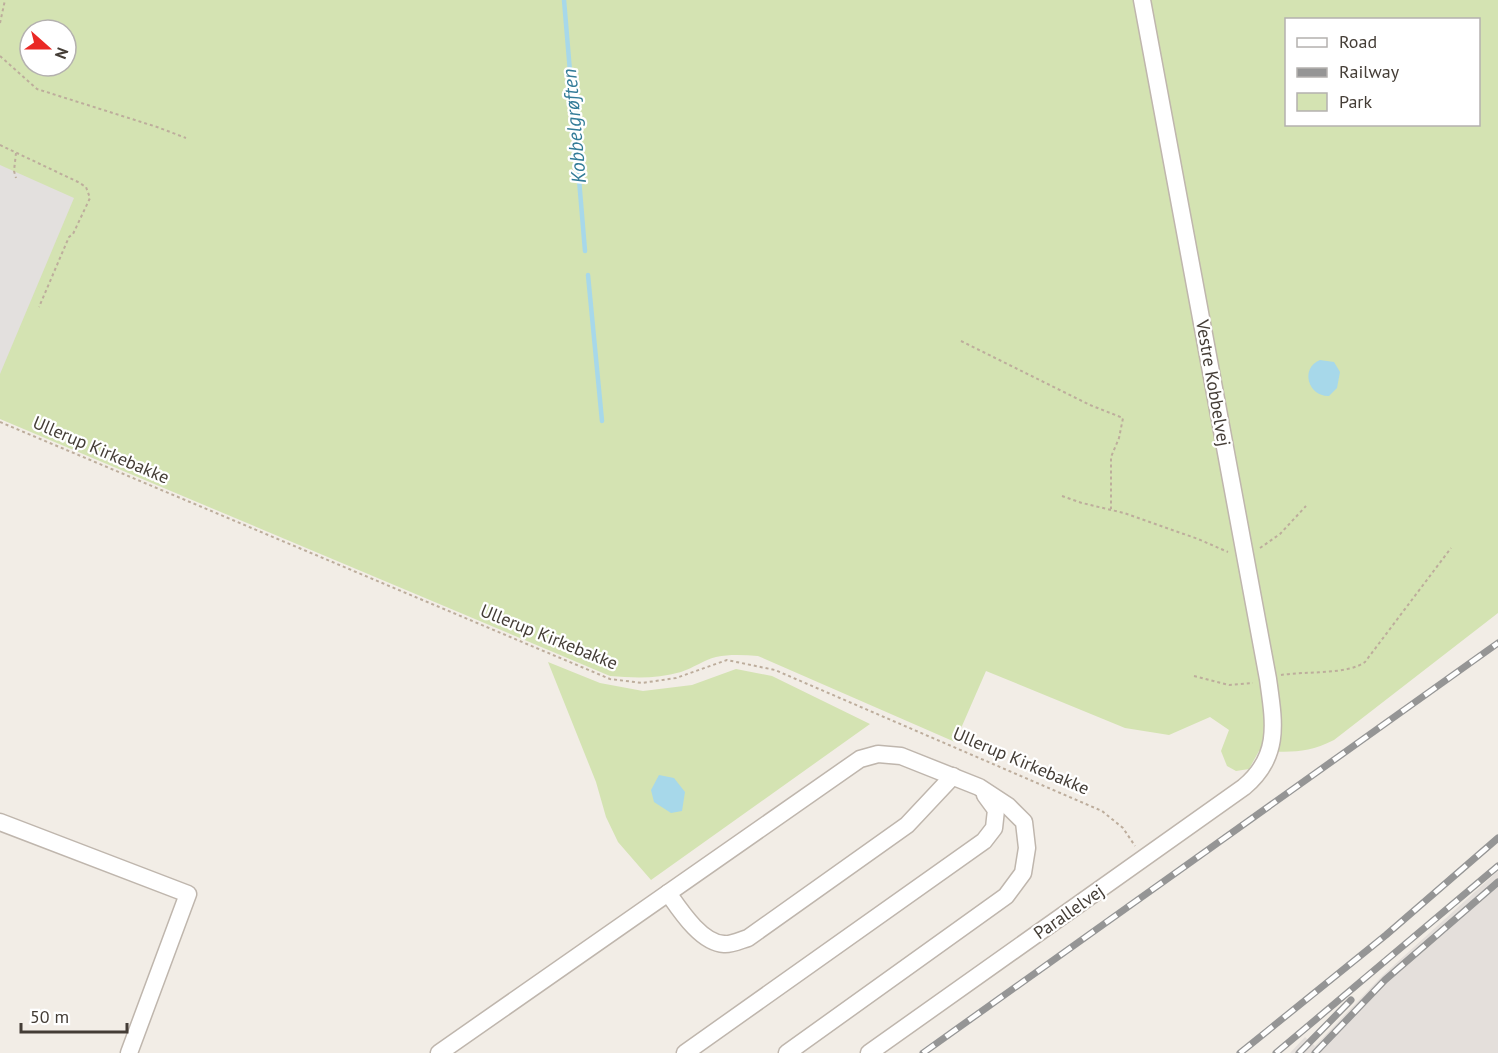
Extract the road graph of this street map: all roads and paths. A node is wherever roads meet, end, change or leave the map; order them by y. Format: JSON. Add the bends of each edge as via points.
{"nodes":[{"id":1,"x":5,"y":0,"type":"edge"},
{"id":2,"x":1142,"y":0,"type":"edge"},
{"id":3,"x":0,"y":23,"type":"edge"},
{"id":4,"x":0,"y":56,"type":"edge"},
{"id":5,"x":186,"y":138,"type":"dead end"},
{"id":6,"x":0,"y":145,"type":"edge"},
{"id":7,"x":16,"y":153,"type":"junction"},
{"id":8,"x":16,"y":178,"type":"dead end"},
{"id":9,"x":39,"y":308,"type":"dead end"},
{"id":10,"x":961,"y":341,"type":"dead end"},
{"id":11,"x":0,"y":422,"type":"edge"},
{"id":12,"x":1062,"y":496,"type":"dead end"},
{"id":13,"x":1306,"y":506,"type":"dead end"},
{"id":14,"x":1111,"y":509,"type":"junction"},
{"id":15,"x":1451,"y":548,"type":"dead end"},
{"id":16,"x":1244,"y":551,"type":"junction"},
{"id":17,"x":1194,"y":676,"type":"dead end"},
{"id":18,"x":1268,"y":679,"type":"junction"},
{"id":19,"x":1264,"y":765,"type":"joint"},
{"id":20,"x":953,"y":776,"type":"junction"},
{"id":21,"x":980,"y":787,"type":"junction"},
{"id":22,"x":0,"y":822,"type":"edge"},
{"id":23,"x":1144,"y":859,"type":"junction"},
{"id":24,"x":668,"y":893,"type":"junction"},
{"id":25,"x":474,"y":1029,"type":"junction"},
{"id":26,"x":129,"y":1053,"type":"edge"},
{"id":27,"x":439,"y":1053,"type":"edge"},
{"id":28,"x":463,"y":1053,"type":"edge"},
{"id":29,"x":685,"y":1053,"type":"edge"},
{"id":30,"x":788,"y":1053,"type":"edge"},
{"id":31,"x":869,"y":1053,"type":"edge"}],
"edges":[{"from":1,"to":3,"type":"path"},
{"from":2,"to":16,"type":"street","name":"Vestre Kobbelvej"},
{"from":4,"to":5,"type":"path","via":[[37,89]]},
{"from":6,"to":7,"type":"path"},
{"from":7,"to":8,"type":"path"},
{"from":7,"to":9,"type":"path","via":[[78,182],[86,187],[90,198]]},
{"from":10,"to":14,"type":"path","via":[[1123,418],[1111,457]]},
{"from":11,"to":23,"type":"path","name":"Ullerup Kirkebakke","via":[[610,679],[642,683],[676,678],[727,660],[775,670],[1102,811],[1123,828]]},
{"from":12,"to":14,"type":"path"},
{"from":13,"to":16,"type":"path","via":[[1273,540]]},
{"from":14,"to":16,"type":"path","via":[[1225,551]]},
{"from":15,"to":18,"type":"path","via":[[1361,664]]},
{"from":16,"to":18,"type":"street","name":"Vestre Kobbelvej"},
{"from":17,"to":18,"type":"path","via":[[1229,685]]},
{"from":18,"to":19,"type":"street","name":"Vestre Kobbelvej","via":[[1273,734]]},
{"from":19,"to":23,"type":"street","name":"Parallelvej","via":[[1244,787]]},
{"from":20,"to":21,"type":"street"},
{"from":20,"to":24,"type":"street","via":[[901,756],[878,754],[860,759]]},
{"from":20,"to":24,"type":"street","via":[[907,825],[748,938],[724,944],[705,937]]},
{"from":21,"to":29,"type":"street","via":[[996,810],[994,828],[984,841]]},
{"from":21,"to":30,"type":"street","via":[[1024,822],[1027,848],[1023,873],[1006,896],[984,913]]},
{"from":22,"to":26,"type":"street","via":[[188,894]]},
{"from":23,"to":31,"type":"street","name":"Parallelvej"},
{"from":24,"to":25,"type":"street"},
{"from":25,"to":27,"type":"street"},
{"from":25,"to":28,"type":"street","via":[[463,1045]]}]}
